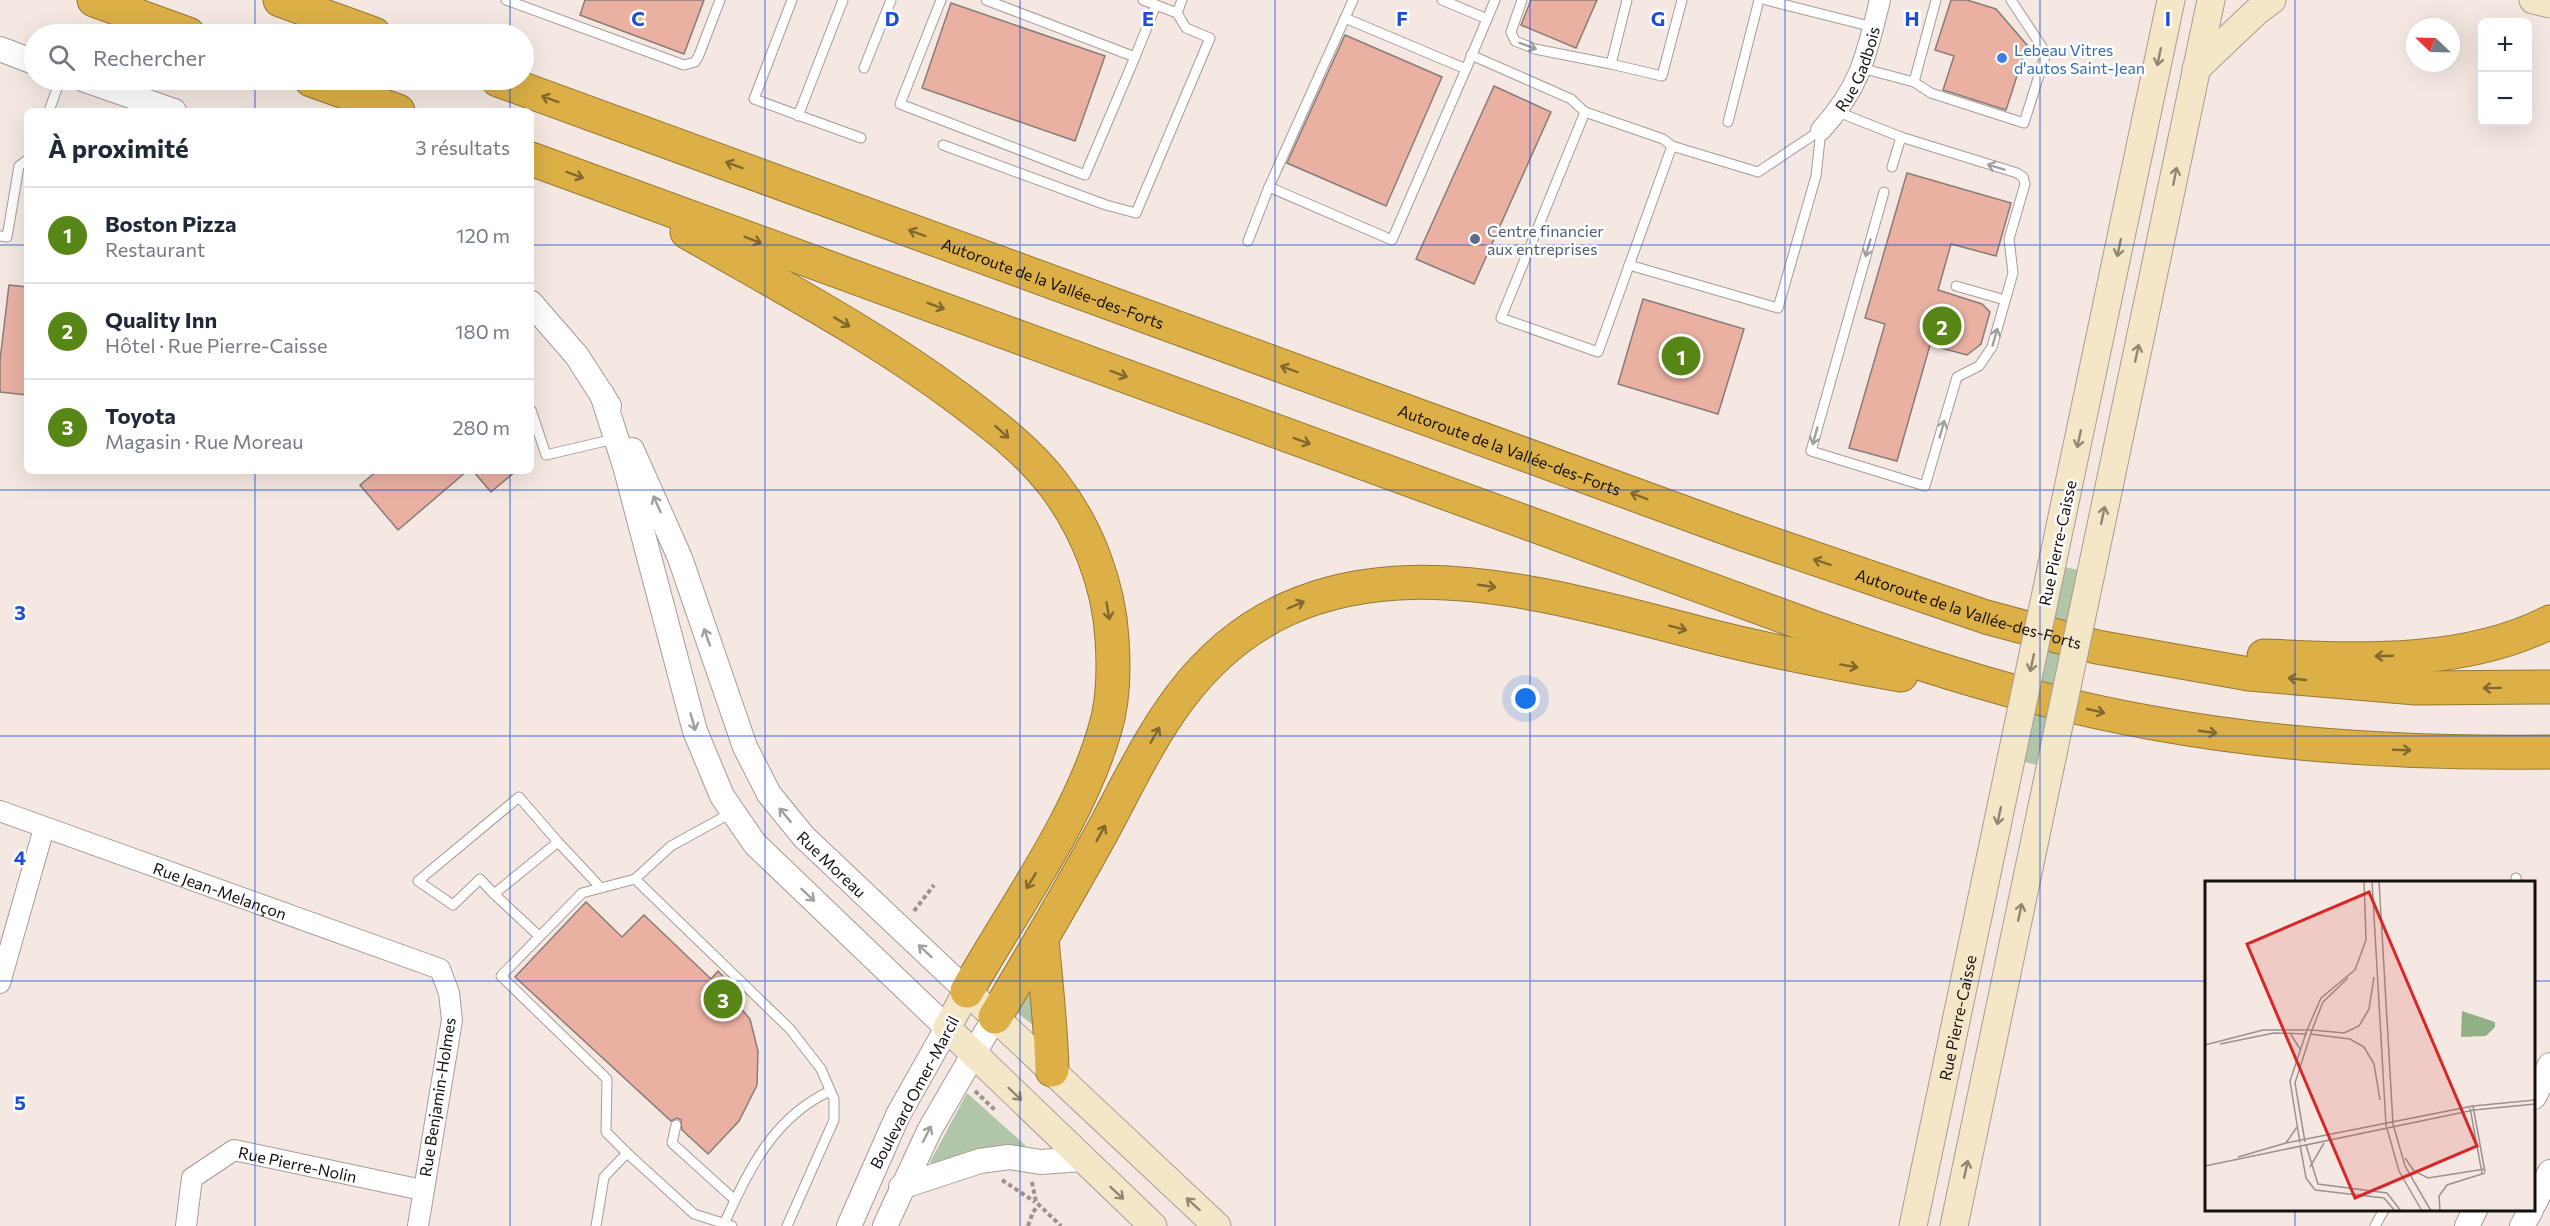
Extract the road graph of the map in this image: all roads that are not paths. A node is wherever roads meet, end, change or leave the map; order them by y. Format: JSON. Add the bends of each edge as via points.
{"nodes":[{"id":1,"x":93,"y":0,"type":"edge"},
{"id":2,"x":280,"y":0,"type":"edge"},
{"id":3,"x":506,"y":0,"type":"edge"},
{"id":4,"x":720,"y":0,"type":"edge"},
{"id":5,"x":792,"y":0,"type":"edge"},
{"id":6,"x":843,"y":0,"type":"edge"},
{"id":7,"x":891,"y":0,"type":"edge"},
{"id":8,"x":941,"y":0,"type":"edge"},
{"id":9,"x":985,"y":0,"type":"edge"},
{"id":10,"x":1143,"y":0,"type":"edge"},
{"id":11,"x":1182,"y":0,"type":"edge"},
{"id":12,"x":1353,"y":0,"type":"edge"},
{"id":13,"x":1442,"y":0,"type":"edge"},
{"id":14,"x":1495,"y":0,"type":"edge"},
{"id":15,"x":1522,"y":0,"type":"edge"},
{"id":16,"x":1627,"y":0,"type":"edge"},
{"id":17,"x":1682,"y":0,"type":"edge"},
{"id":18,"x":1759,"y":0,"type":"edge"},
{"id":19,"x":1766,"y":0,"type":"edge"},
{"id":20,"x":1880,"y":0,"type":"edge"},
{"id":21,"x":1936,"y":0,"type":"edge"},
{"id":22,"x":2011,"y":0,"type":"edge"},
{"id":23,"x":2171,"y":0,"type":"edge"},
{"id":24,"x":2211,"y":0,"type":"edge"},
{"id":25,"x":2272,"y":0,"type":"edge"},
{"id":26,"x":2533,"y":0,"type":"edge"},
{"id":27,"x":2550,"y":3,"type":"edge"},
{"id":28,"x":1156,"y":5,"type":"junction"},
{"id":29,"x":1177,"y":13,"type":"junction"},
{"id":30,"x":1345,"y":18,"type":"junction"},
{"id":31,"x":1487,"y":19,"type":"junction"},
{"id":32,"x":160,"y":24,"type":"edge"},
{"id":33,"x":346,"y":24,"type":"edge"},
{"id":34,"x":1873,"y":27,"type":"junction"},
{"id":35,"x":0,"y":50,"type":"edge"},
{"id":36,"x":1472,"y":55,"type":"junction"},
{"id":37,"x":1135,"y":57,"type":"junction"},
{"id":38,"x":24,"y":58,"type":"edge"},
{"id":39,"x":1611,"y":64,"type":"junction"},
{"id":40,"x":864,"y":68,"type":"dead end"},
{"id":41,"x":1861,"y":68,"type":"junction"},
{"id":42,"x":1466,"y":69,"type":"junction"},
{"id":43,"x":2196,"y":69,"type":"junction"},
{"id":44,"x":1914,"y":82,"type":"junction"},
{"id":45,"x":56,"y":90,"type":"edge"},
{"id":46,"x":114,"y":90,"type":"edge"},
{"id":47,"x":339,"y":90,"type":"edge"},
{"id":48,"x":525,"y":90,"type":"edge"},
{"id":49,"x":50,"y":108,"type":"edge"},
{"id":50,"x":165,"y":108,"type":"edge"},
{"id":51,"x":390,"y":108,"type":"edge"},
{"id":52,"x":1585,"y":112,"type":"junction"},
{"id":53,"x":1838,"y":112,"type":"junction"},
{"id":54,"x":798,"y":116,"type":"junction"},
{"id":55,"x":1728,"y":122,"type":"dead end"},
{"id":56,"x":1821,"y":130,"type":"junction"},
{"id":57,"x":1900,"y":137,"type":"junction"},
{"id":58,"x":861,"y":138,"type":"dead end"},
{"id":59,"x":943,"y":145,"type":"dead end"},
{"id":60,"x":1672,"y":146,"type":"junction"},
{"id":61,"x":534,"y":160,"type":"edge"},
{"id":62,"x":24,"y":162,"type":"edge"},
{"id":63,"x":1892,"y":167,"type":"dead end"},
{"id":64,"x":1269,"y":187,"type":"junction"},
{"id":65,"x":619,"y":191,"type":"junction"},
{"id":66,"x":1884,"y":192,"type":"dead end"},
{"id":67,"x":0,"y":236,"type":"edge"},
{"id":68,"x":1248,"y":241,"type":"dead end"},
{"id":69,"x":1629,"y":265,"type":"junction"},
{"id":70,"x":1956,"y":286,"type":"dead end"},
{"id":71,"x":2005,"y":300,"type":"junction"},
{"id":72,"x":534,"y":306,"type":"edge"},
{"id":73,"x":534,"y":419,"type":"edge"},
{"id":74,"x":621,"y":437,"type":"junction"},
{"id":75,"x":1878,"y":581,"type":"junction"},
{"id":76,"x":2550,"y":622,"type":"edge"},
{"id":77,"x":2550,"y":687,"type":"edge"},
{"id":78,"x":2043,"y":699,"type":"junction"},
{"id":79,"x":2550,"y":752,"type":"edge"},
{"id":80,"x":0,"y":811,"type":"edge"},
{"id":81,"x":731,"y":813,"type":"junction"},
{"id":82,"x":44,"y":828,"type":"junction"},
{"id":83,"x":558,"y":842,"type":"junction"},
{"id":84,"x":635,"y":879,"type":"junction"},
{"id":85,"x":601,"y":888,"type":"junction"},
{"id":86,"x":494,"y":894,"type":"junction"},
{"id":87,"x":539,"y":936,"type":"junction"},
{"id":88,"x":1042,"y":940,"type":"junction"},
{"id":89,"x":440,"y":969,"type":"joint"},
{"id":90,"x":0,"y":983,"type":"edge"},
{"id":91,"x":967,"y":991,"type":"junction"},
{"id":92,"x":995,"y":1017,"type":"junction"},
{"id":93,"x":947,"y":1028,"type":"junction"},
{"id":94,"x":973,"y":1054,"type":"junction"},
{"id":95,"x":2550,"y":1065,"type":"edge"},
{"id":96,"x":1052,"y":1070,"type":"junction"},
{"id":97,"x":830,"y":1091,"type":"junction"},
{"id":98,"x":2535,"y":1095,"type":"edge"},
{"id":99,"x":676,"y":1125,"type":"dead end"},
{"id":100,"x":627,"y":1153,"type":"junction"},
{"id":101,"x":1082,"y":1159,"type":"junction"},
{"id":102,"x":2550,"y":1172,"type":"edge"},
{"id":103,"x":901,"y":1187,"type":"junction"},
{"id":104,"x":422,"y":1190,"type":"junction"},
{"id":105,"x":735,"y":1200,"type":"junction"},
{"id":106,"x":2535,"y":1202,"type":"edge"},
{"id":107,"x":2383,"y":1211,"type":"edge"},
{"id":108,"x":2474,"y":1211,"type":"edge"},
{"id":109,"x":2530,"y":1211,"type":"edge"},
{"id":110,"x":728,"y":1225,"type":"edge"},
{"id":111,"x":186,"y":1226,"type":"edge"},
{"id":112,"x":418,"y":1226,"type":"edge"},
{"id":113,"x":596,"y":1226,"type":"edge"},
{"id":114,"x":787,"y":1226,"type":"edge"},
{"id":115,"x":849,"y":1226,"type":"edge"},
{"id":116,"x":885,"y":1226,"type":"edge"},
{"id":117,"x":1152,"y":1226,"type":"edge"},
{"id":118,"x":1217,"y":1226,"type":"edge"},
{"id":119,"x":1913,"y":1226,"type":"edge"},
{"id":120,"x":1954,"y":1226,"type":"edge"},
{"id":121,"x":2375,"y":1226,"type":"edge"},
{"id":122,"x":2467,"y":1226,"type":"edge"},
{"id":123,"x":2522,"y":1226,"type":"edge"}],
"edges":[{"from":1,"to":32,"type":"highway"},
{"from":2,"to":33,"type":"highway"},
{"from":3,"to":4,"type":"lane","via":[[684,65],[695,62],[699,55]]},
{"from":5,"to":54,"type":"lane","via":[[754,99]]},
{"from":6,"to":54,"type":"lane"},
{"from":7,"to":40,"type":"lane"},
{"from":8,"to":37,"type":"lane","via":[[900,104],[1085,175]]},
{"from":9,"to":37,"type":"lane"},
{"from":10,"to":28,"type":"lane"},
{"from":11,"to":29,"type":"lane"},
{"from":12,"to":30,"type":"lane"},
{"from":13,"to":31,"type":"lane"},
{"from":14,"to":31,"type":"lane"},
{"from":15,"to":39,"type":"lane","one_way":true,"via":[[1511,32],[1515,41],[1535,49]]},
{"from":16,"to":39,"type":"lane"},
{"from":17,"to":39,"type":"lane","via":[[1662,76]]},
{"from":18,"to":55,"type":"lane"},
{"from":19,"to":34,"type":"lane"},
{"from":20,"to":34,"type":"street","name":"Rue Gadbois"},
{"from":21,"to":44,"type":"lane"},
{"from":22,"to":44,"type":"lane","via":[[2046,53],[2024,123],[1930,93]]},
{"from":23,"to":119,"type":"main road","name":"Rue Pierre-Caisse","one_way":true,"bridge":true},
{"from":24,"to":43,"type":"main road"},
{"from":25,"to":43,"type":"main road"},
{"from":26,"to":27,"type":"main road"},
{"from":28,"to":29,"type":"lane"},
{"from":28,"to":37,"type":"lane"},
{"from":29,"to":59,"type":"lane","via":[[1186,28],[1210,38],[1136,213]]},
{"from":30,"to":42,"type":"lane"},
{"from":30,"to":64,"type":"lane"},
{"from":31,"to":36,"type":"lane"},
{"from":34,"to":41,"type":"street","name":"Rue Gadbois"},
{"from":35,"to":38,"type":"street"},
{"from":36,"to":42,"type":"lane"},
{"from":36,"to":52,"type":"lane","via":[[1571,99]]},
{"from":41,"to":44,"type":"lane"},
{"from":41,"to":53,"type":"street","name":"Rue Gadbois","via":[[1852,92]]},
{"from":42,"to":64,"type":"lane","via":[[1392,240]]},
{"from":120,"to":43,"type":"main road","one_way":true,"bridge":true},
{"from":45,"to":49,"type":"lane"},
{"from":46,"to":50,"type":"street"},
{"from":47,"to":51,"type":"highway"},
{"from":75,"to":48,"type":"highway","name":"Autoroute de la Vallée-des-Forts","one_way":true},
{"from":52,"to":60,"type":"lane","via":[[1663,139]]},
{"from":52,"to":69,"type":"lane","via":[[1501,318],[1598,352]]},
{"from":53,"to":56,"type":"street","name":"Rue Gadbois"},
{"from":53,"to":57,"type":"lane"},
{"from":54,"to":58,"type":"lane"},
{"from":56,"to":60,"type":"lane","via":[[1758,172]]},
{"from":56,"to":69,"type":"lane","via":[[1816,176],[1778,308]]},
{"from":57,"to":63,"type":"lane"},
{"from":71,"to":57,"type":"lane","one_way":true,"via":[[2013,273],[2009,239],[2025,187],[2023,177]]},
{"from":60,"to":69,"type":"lane"},
{"from":61,"to":65,"type":"highway","one_way":true},
{"from":62,"to":67,"type":"lane","via":[[19,166],[7,237]]},
{"from":64,"to":68,"type":"lane"},
{"from":65,"to":78,"type":"highway","one_way":true,"via":[[1828,633]]},
{"from":65,"to":91,"type":"highway","one_way":true,"via":[[858,332],[947,390],[996,427],[1045,475],[1085,537],[1104,593],[1111,631],[1113,670],[1106,728],[1068,818]]},
{"from":66,"to":71,"type":"lane","one_way":true,"via":[[1811,452],[1925,486],[1957,377],[1979,366],[1989,354]]},
{"from":70,"to":71,"type":"lane"},
{"from":72,"to":74,"type":"street","name":"Rue Moreau","via":[[561,335],[602,394]]},
{"from":73,"to":74,"type":"lane","via":[[546,455]]},
{"from":74,"to":81,"type":"street","name":"Rue Moreau","one_way":true,"via":[[695,731]]},
{"from":91,"to":74,"type":"street","name":"Rue Moreau","one_way":true,"via":[[804,837],[762,781],[740,732],[680,558]]},
{"from":76,"to":75,"type":"highway","one_way":true,"via":[[2517,637],[2460,651],[2353,657],[2258,655],[2080,633]]},
{"from":77,"to":75,"type":"highway","name":"Autoroute de la Vallée-des-Forts","one_way":true,"via":[[2372,686],[2206,667],[2054,636]]},
{"from":78,"to":79,"type":"highway","one_way":true,"via":[[2150,723],[2307,744],[2478,753]]},
{"from":88,"to":78,"type":"highway","one_way":true,"via":[[1154,735],[1196,677],[1226,647],[1258,624],[1298,604],[1344,589],[1425,581],[1506,589],[1791,656]]},
{"from":80,"to":82,"type":"street","name":"Rue Jean-Melançon"},
{"from":81,"to":84,"type":"lane","via":[[671,846]]},
{"from":81,"to":93,"type":"street","name":"Rue Moreau","one_way":true,"via":[[774,863]]},
{"from":82,"to":89,"type":"street","name":"Rue Jean-Melançon"},
{"from":82,"to":90,"type":"street"},
{"from":83,"to":85,"type":"lane"},
{"from":83,"to":86,"type":"lane"},
{"from":83,"to":86,"type":"lane","via":[[519,797],[418,881],[453,905],[480,879]]},
{"from":84,"to":85,"type":"lane"},
{"from":84,"to":97,"type":"lane","via":[[790,1029],[820,1068]]},
{"from":85,"to":87,"type":"lane","via":[[582,893]]},
{"from":86,"to":87,"type":"lane"},
{"from":87,"to":100,"type":"lane","via":[[501,976],[607,1079],[606,1132]]},
{"from":88,"to":92,"type":"highway"},
{"from":88,"to":96,"type":"highway"},
{"from":89,"to":104,"type":"street","name":"Rue Benjamin-Holmes","via":[[449,993],[452,1020]]},
{"from":91,"to":92,"type":"main road","name":"Rue Moreau"},
{"from":91,"to":93,"type":"main road","name":"Boulevard Omer-Marcil"},
{"from":92,"to":94,"type":"street","name":"Boulevard Omer-Marcil"},
{"from":92,"to":96,"type":"main road","name":"Rue Moreau"},
{"from":93,"to":94,"type":"main road","name":"Rue Moreau"},
{"from":93,"to":115,"type":"street","name":"Boulevard Omer-Marcil","via":[[898,1115]]},
{"from":94,"to":101,"type":"main road","name":"Rue Moreau","one_way":true},
{"from":103,"to":94,"type":"street","name":"Boulevard Omer-Marcil","one_way":true},
{"from":95,"to":98,"type":"street"},
{"from":118,"to":96,"type":"main road","name":"Rue Moreau","one_way":true},
{"from":97,"to":105,"type":"lane","via":[[789,1117],[751,1168]]},
{"from":97,"to":114,"type":"lane","via":[[836,1111],[834,1120]]},
{"from":99,"to":105,"type":"lane","via":[[672,1143]]},
{"from":100,"to":110,"type":"lane","via":[[684,1207]]},
{"from":100,"to":113,"type":"lane","via":[[604,1177]]},
{"from":101,"to":103,"type":"street","via":[[1041,1162],[1009,1157],[980,1161]]},
{"from":101,"to":117,"type":"main road","name":"Rue Moreau","one_way":true},
{"from":102,"to":106,"type":"street"},
{"from":103,"to":116,"type":"street","name":"Boulevard Omer-Marcil"},
{"from":104,"to":111,"type":"street","name":"Rue Pierre-Nolin","via":[[234,1150],[192,1178]]},
{"from":104,"to":112,"type":"street","name":"Rue Benjamin-Holmes"},
{"from":105,"to":110,"type":"lane"},
{"from":107,"to":121,"type":"lane"},
{"from":108,"to":122,"type":"street"},
{"from":109,"to":123,"type":"street"}]}
